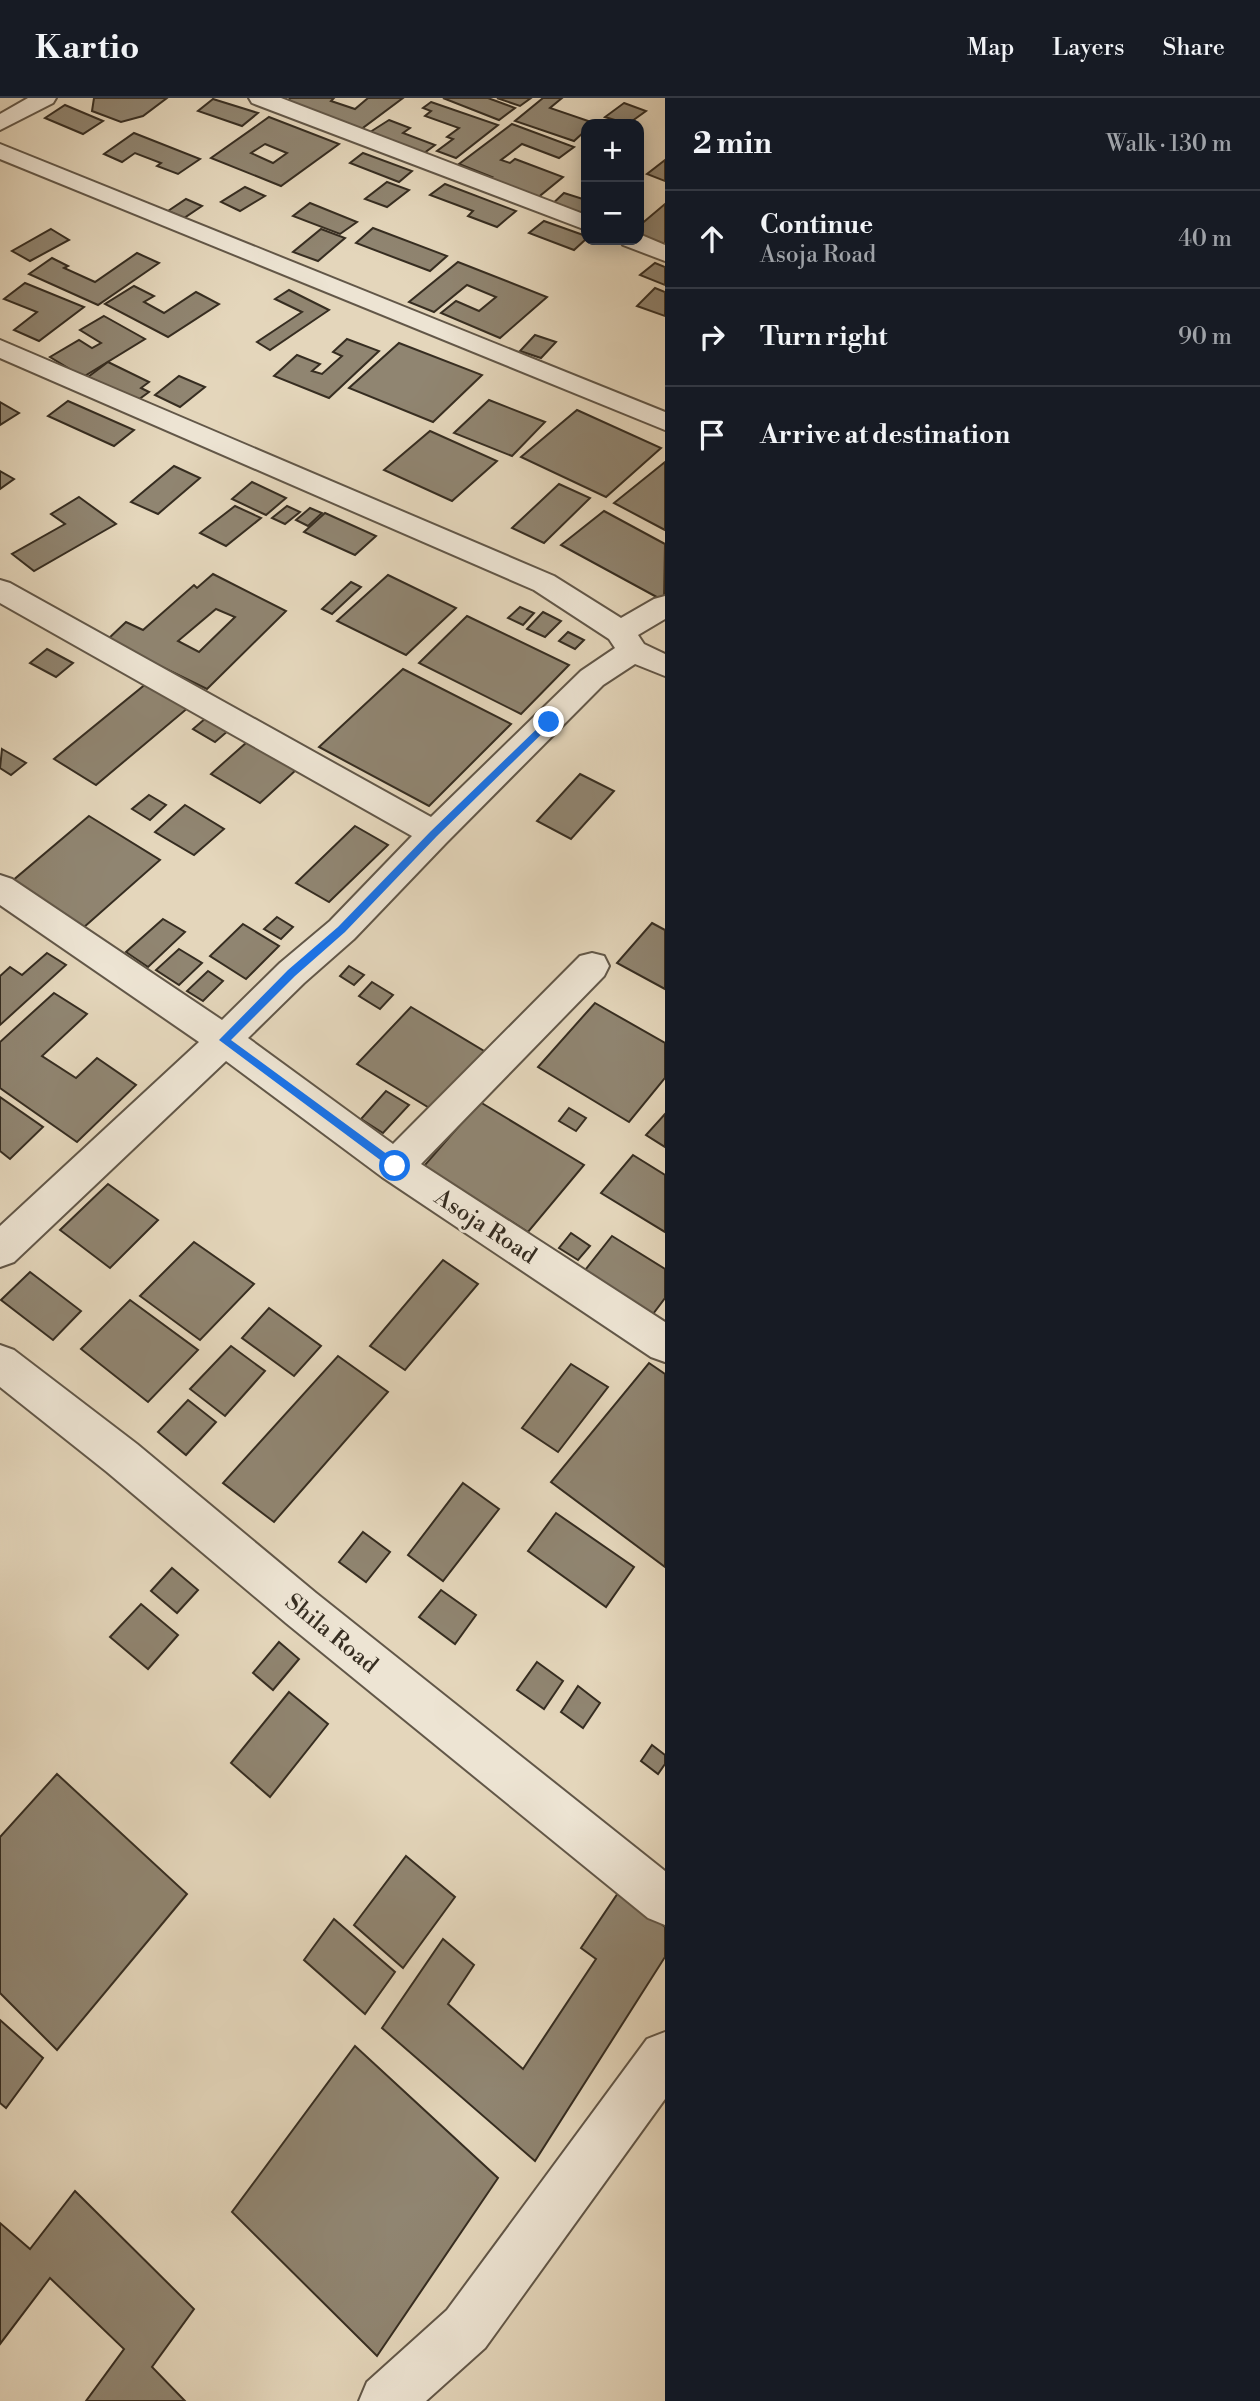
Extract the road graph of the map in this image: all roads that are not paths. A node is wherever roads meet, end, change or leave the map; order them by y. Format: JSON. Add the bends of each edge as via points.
{"nodes":[{"id":1,"x":45,"y":98,"type":"edge"},
{"id":2,"x":260,"y":98,"type":"edge"},
{"id":3,"x":0,"y":123,"type":"edge"},
{"id":4,"x":0,"y":151,"type":"edge"},
{"id":5,"x":581,"y":221,"type":"edge"},
{"id":6,"x":644,"y":245,"type":"edge"},
{"id":7,"x":665,"y":254,"type":"edge"},
{"id":8,"x":0,"y":348,"type":"edge"},
{"id":9,"x":665,"y":422,"type":"edge"},
{"id":10,"x":0,"y":590,"type":"edge"},
{"id":11,"x":665,"y":606,"type":"edge"},
{"id":12,"x":627,"y":641,"type":"junction"},
{"id":13,"x":665,"y":666,"type":"edge"},
{"id":14,"x":434,"y":834,"type":"junction"},
{"id":15,"x":0,"y":888,"type":"edge"},
{"id":16,"x":592,"y":966,"type":"dead end"},
{"id":17,"x":224,"y":1040,"type":"junction"},
{"id":18,"x":395,"y":1166,"type":"junction"},
{"id":19,"x":0,"y":1250,"type":"edge"},
{"id":20,"x":665,"y":1343,"type":"edge"},
{"id":21,"x":0,"y":1363,"type":"edge"},
{"id":22,"x":665,"y":1901,"type":"edge"},
{"id":23,"x":665,"y":2057,"type":"edge"},
{"id":24,"x":386,"y":2401,"type":"edge"}],
"edges":[{"from":1,"to":3,"type":"street"},
{"from":2,"to":5,"type":"street"},
{"from":4,"to":9,"type":"street"},
{"from":6,"to":7,"type":"street"},
{"from":8,"to":12,"type":"street","via":[[544,583]]},
{"from":10,"to":14,"type":"street"},
{"from":11,"to":12,"type":"street"},
{"from":12,"to":13,"type":"street"},
{"from":12,"to":14,"type":"street"},
{"from":14,"to":17,"type":"street","via":[[342,930]]},
{"from":15,"to":17,"type":"street","name":"Asoja Road"},
{"from":16,"to":18,"type":"street"},
{"from":17,"to":18,"type":"street","name":"Asoja Road"},
{"from":17,"to":19,"type":"street"},
{"from":18,"to":20,"type":"street","name":"Asoja Road"},
{"from":21,"to":22,"type":"street","name":"Shila Road"},
{"from":23,"to":24,"type":"street","via":[[466,2329]]}]}
